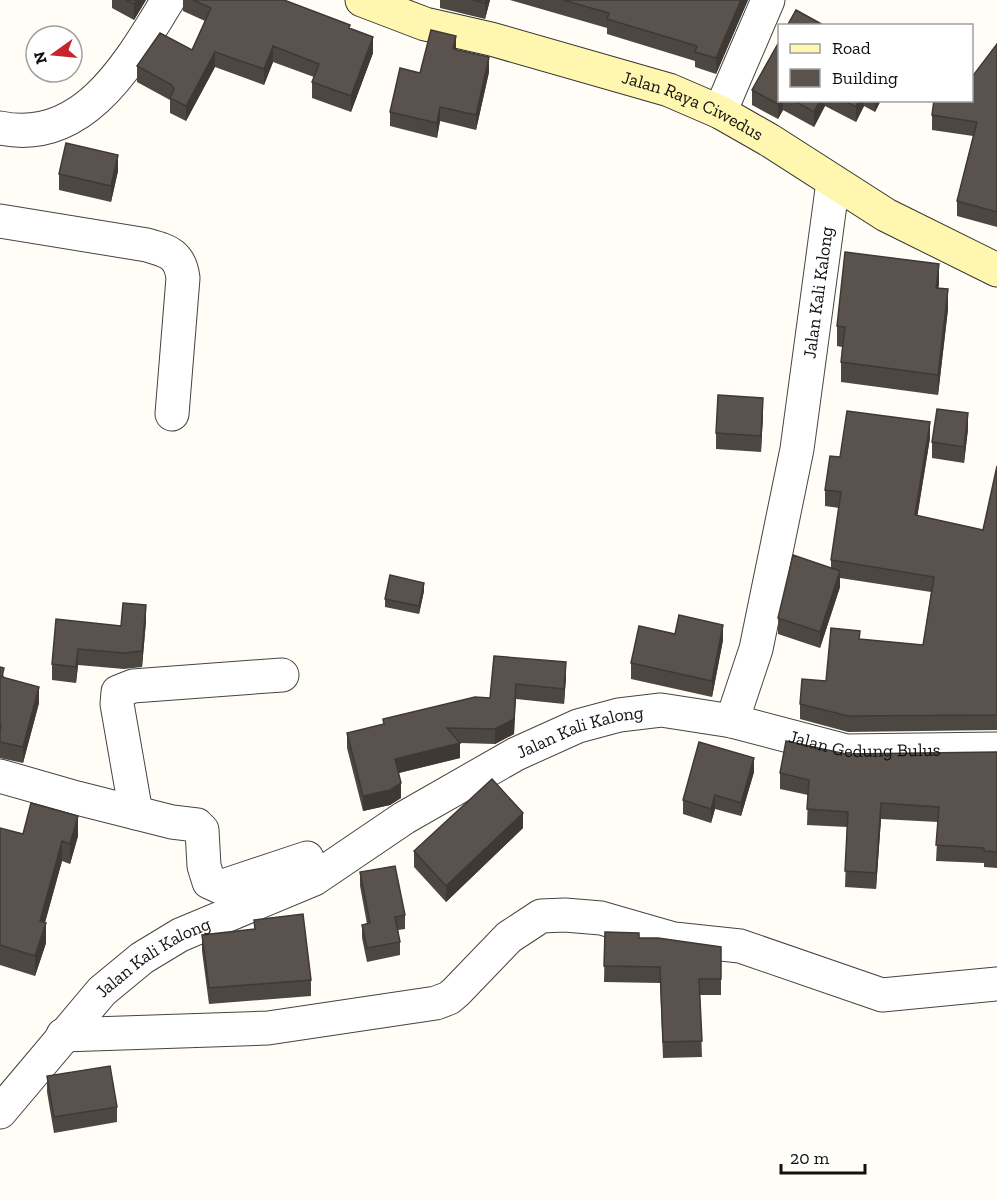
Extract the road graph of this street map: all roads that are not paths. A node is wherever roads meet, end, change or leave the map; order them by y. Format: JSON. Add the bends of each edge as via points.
{"nodes":[{"id":1,"x":168,"y":0,"type":"edge"},
{"id":2,"x":362,"y":0,"type":"edge"},
{"id":3,"x":768,"y":0,"type":"edge"},
{"id":4,"x":720,"y":112,"type":"junction"},
{"id":5,"x":0,"y":128,"type":"edge"},
{"id":6,"x":833,"y":182,"type":"junction"},
{"id":7,"x":0,"y":221,"type":"edge"},
{"id":8,"x":997,"y":270,"type":"edge"},
{"id":9,"x":172,"y":414,"type":"dead end"},
{"id":10,"x":282,"y":675,"type":"dead end"},
{"id":11,"x":732,"y":722,"type":"junction"},
{"id":12,"x":997,"y":749,"type":"edge"},
{"id":13,"x":0,"y":776,"type":"edge"},
{"id":14,"x":136,"y":813,"type":"junction"},
{"id":15,"x":372,"y":838,"type":"junction"},
{"id":16,"x":997,"y":984,"type":"edge"},
{"id":17,"x":63,"y":1035,"type":"junction"},
{"id":18,"x":0,"y":1112,"type":"edge"}],
"edges":[{"from":1,"to":5,"type":"street","via":[[124,71],[92,103],[33,132]]},
{"from":2,"to":4,"type":"street","name":"Jalan Raya Ciwedus","via":[[425,24],[611,71]]},
{"from":3,"to":4,"type":"street"},
{"from":4,"to":6,"type":"street","name":"Jalan Raya Ciwedus"},
{"from":6,"to":8,"type":"street","name":"Jalan Raya Ciwedus","via":[[886,215]]},
{"from":6,"to":11,"type":"street","name":"Jalan Kali Kalong","via":[[797,449],[756,649]]},
{"from":7,"to":9,"type":"street","via":[[147,245],[177,257],[183,278]]},
{"from":10,"to":14,"type":"street","via":[[133,686],[118,692]]},
{"from":11,"to":12,"type":"street","name":"Jalan Gedung Bulus","via":[[846,751]]},
{"from":11,"to":15,"type":"street","name":"Jalan Kali Kalong","via":[[661,710],[619,715],[578,726],[516,754]]},
{"from":13,"to":14,"type":"street"},
{"from":14,"to":15,"type":"street","via":[[197,825],[202,830],[209,882],[220,887]]},
{"from":15,"to":17,"type":"street","name":"Jalan Kali Kalong","via":[[314,879],[180,936],[142,958],[102,991]]},
{"from":16,"to":17,"type":"street","via":[[882,995],[740,946],[674,939],[601,918],[541,916],[509,936],[456,992],[436,1003],[268,1028]]},
{"from":17,"to":18,"type":"street","name":"Jalan Kali Kalong"}]}
